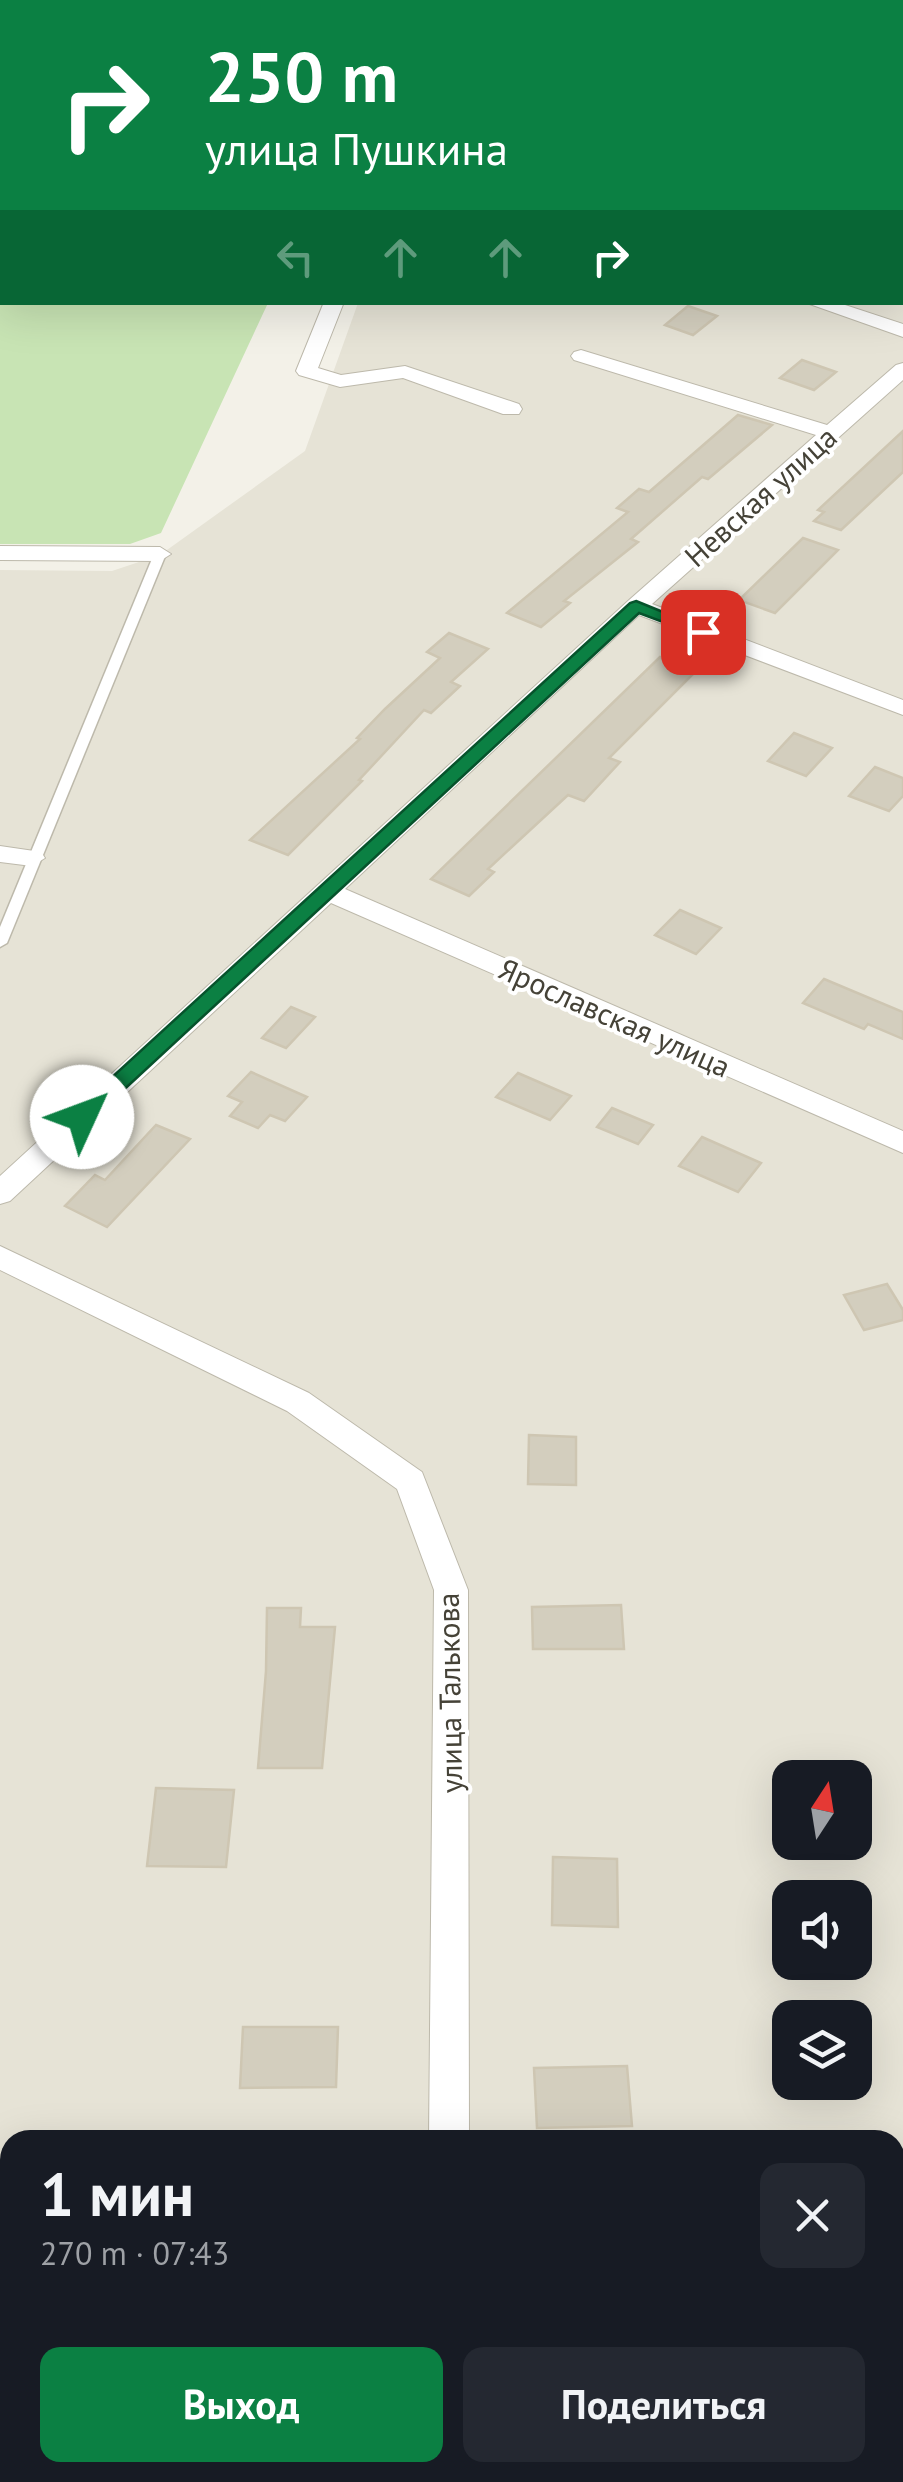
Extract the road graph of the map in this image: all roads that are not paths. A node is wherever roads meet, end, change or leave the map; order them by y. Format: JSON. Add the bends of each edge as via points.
{"nodes":[{"id":1,"x":333,"y":305,"type":"edge"},
{"id":2,"x":834,"y":305,"type":"edge"},
{"id":3,"x":861,"y":309,"type":"edge"},
{"id":4,"x":903,"y":331,"type":"edge"},
{"id":5,"x":581,"y":356,"type":"dead end"},
{"id":6,"x":903,"y":368,"type":"edge"},
{"id":7,"x":511,"y":409,"type":"dead end"},
{"id":8,"x":831,"y":433,"type":"junction"},
{"id":9,"x":0,"y":553,"type":"edge"},
{"id":10,"x":160,"y":554,"type":"joint"},
{"id":11,"x":636,"y":606,"type":"junction"},
{"id":12,"x":903,"y":708,"type":"edge"},
{"id":13,"x":0,"y":854,"type":"edge"},
{"id":14,"x":32,"y":858,"type":"junction"},
{"id":15,"x":327,"y":891,"type":"junction"},
{"id":16,"x":0,"y":943,"type":"edge"},
{"id":17,"x":903,"y":1143,"type":"edge"},
{"id":18,"x":0,"y":1192,"type":"edge"},
{"id":19,"x":0,"y":1257,"type":"edge"},
{"id":20,"x":449,"y":2130,"type":"edge"}],
"edges":[{"from":1,"to":7,"type":"street","via":[[306,371],[340,382],[405,372]]},
{"from":2,"to":3,"type":"street"},
{"from":3,"to":4,"type":"street"},
{"from":5,"to":8,"type":"street"},
{"from":6,"to":8,"type":"street","name":"Невская улица"},
{"from":8,"to":11,"type":"street","name":"Невская улица"},
{"from":9,"to":10,"type":"street"},
{"from":10,"to":14,"type":"lane"},
{"from":11,"to":12,"type":"street"},
{"from":11,"to":15,"type":"street","name":"Невская улица"},
{"from":13,"to":14,"type":"street"},
{"from":14,"to":16,"type":"lane"},
{"from":15,"to":17,"type":"street","name":"Ярославская улица"},
{"from":15,"to":18,"type":"street","name":"Невская улица"},
{"from":19,"to":20,"type":"street","name":"улица Талькова","via":[[298,1402],[410,1481],[452,1590]]}]}
